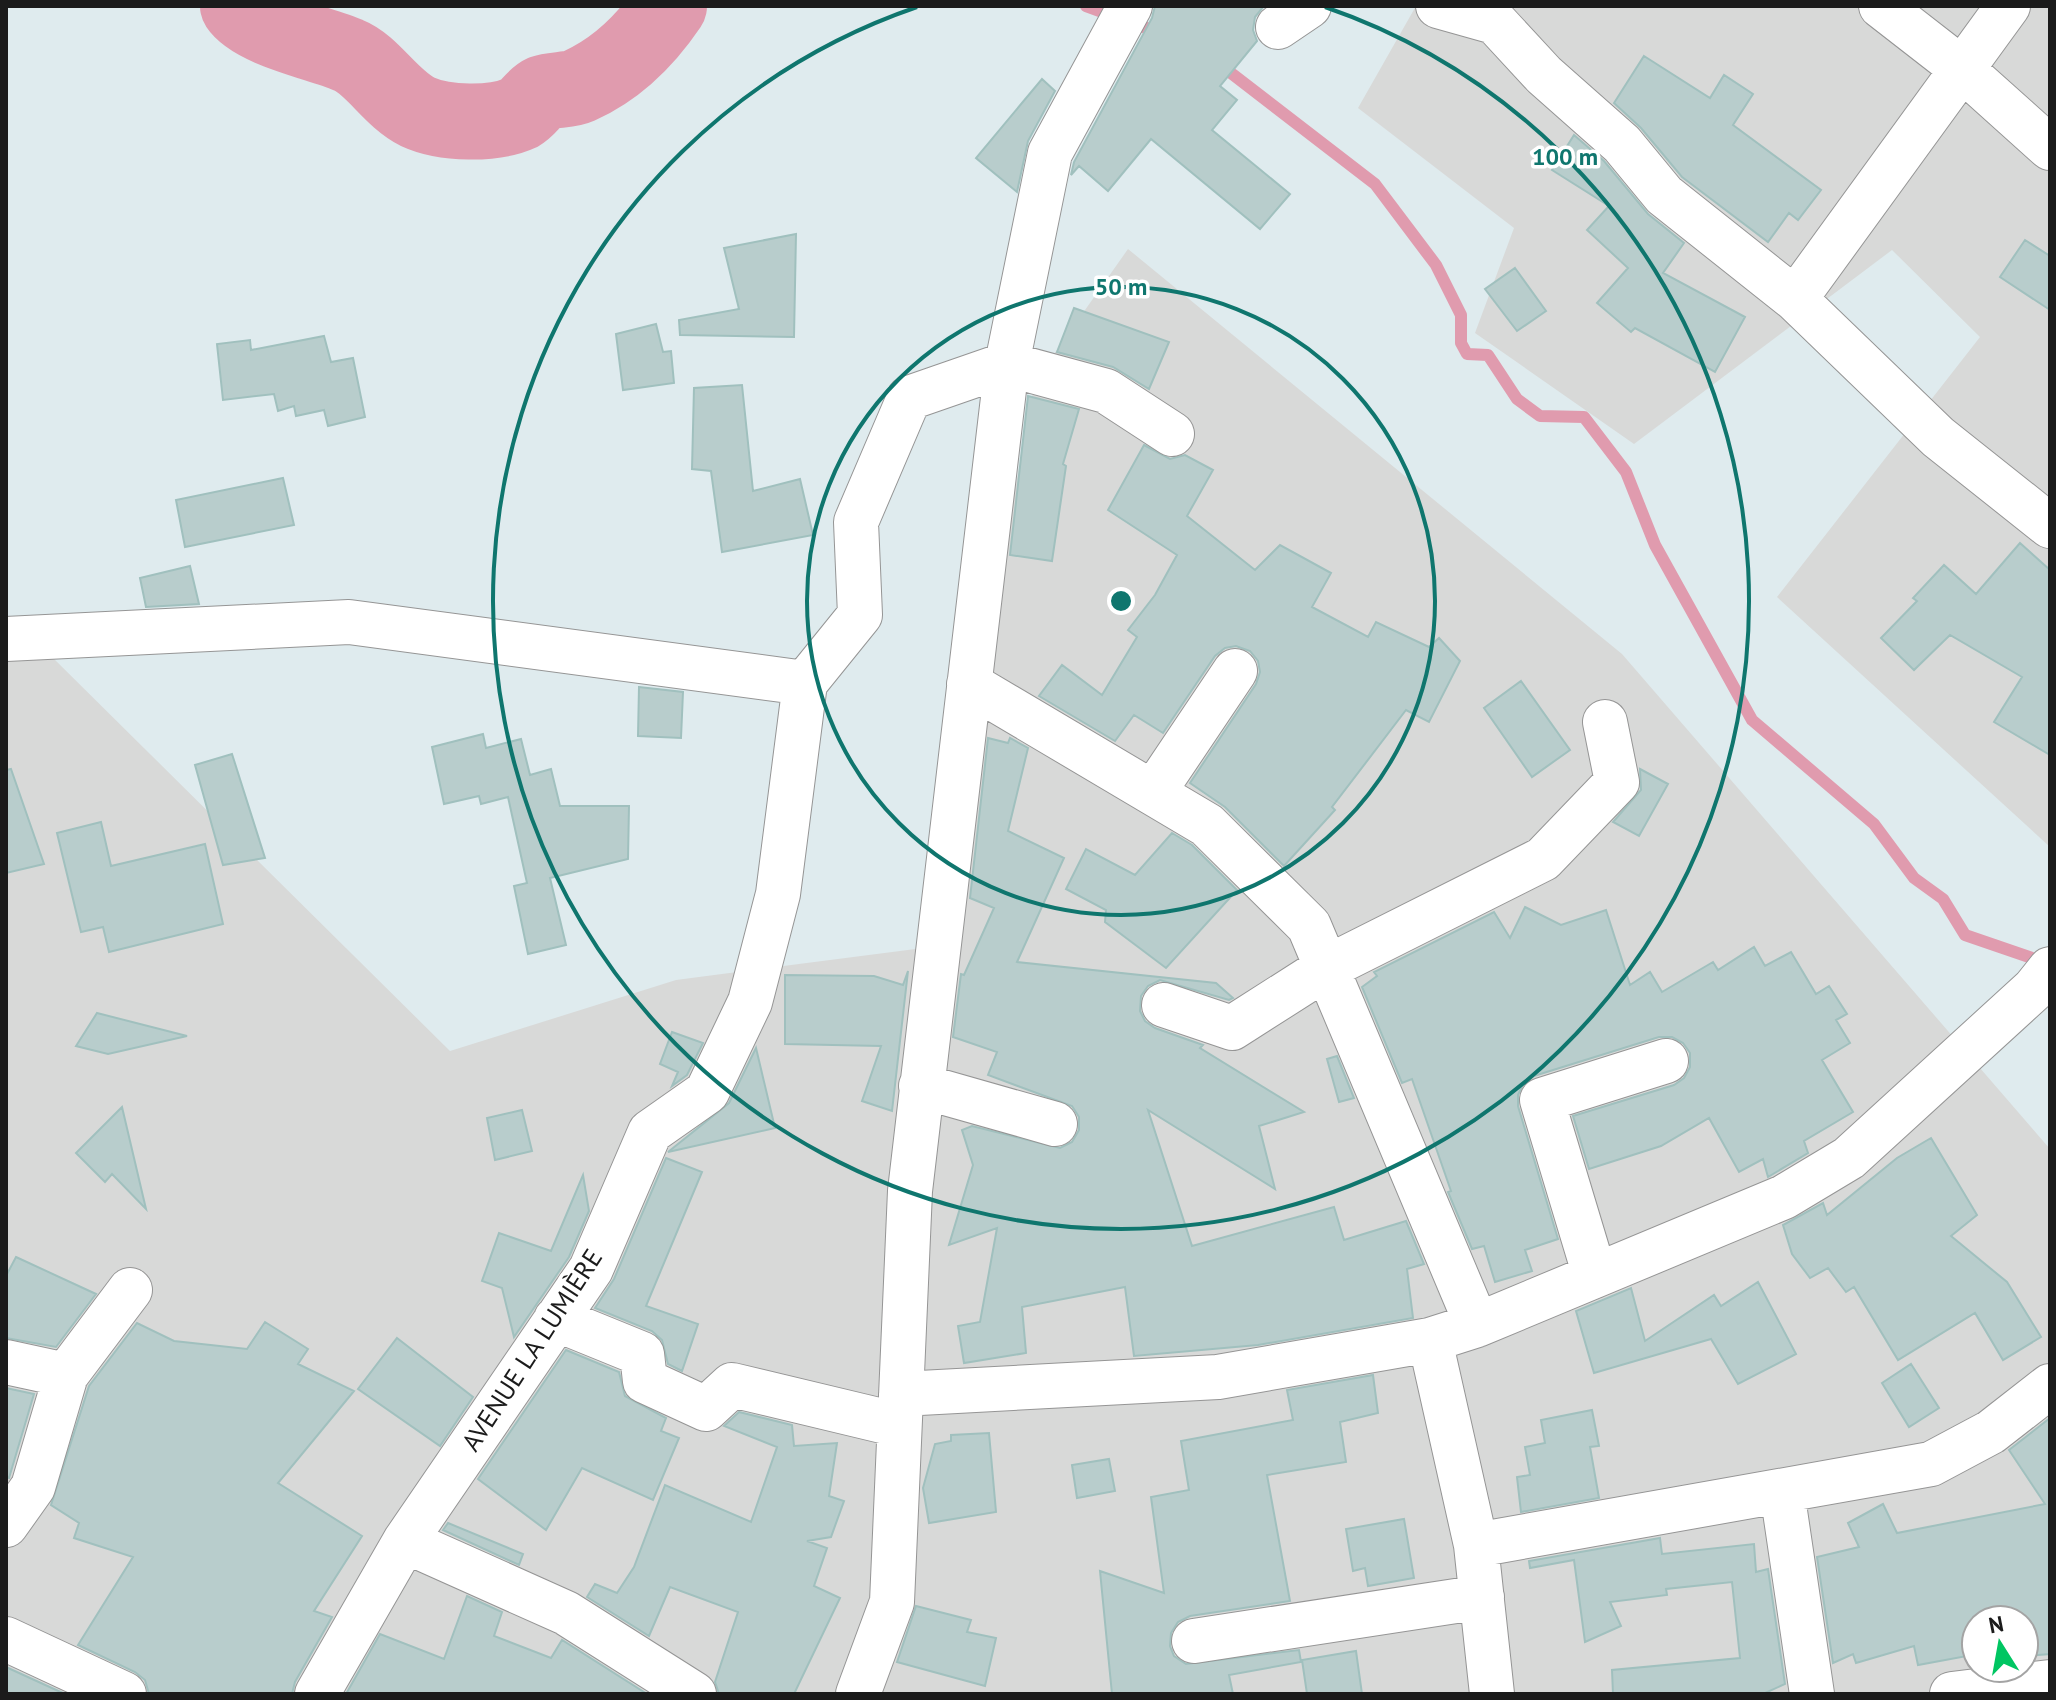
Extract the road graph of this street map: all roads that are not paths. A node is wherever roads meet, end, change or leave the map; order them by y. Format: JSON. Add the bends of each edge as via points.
{"nodes":[{"id":1,"x":1130,"y":6,"type":"edge"},
{"id":2,"x":1438,"y":6,"type":"edge"},
{"id":3,"x":1881,"y":6,"type":"edge"},
{"id":4,"x":2008,"y":6,"type":"edge"},
{"id":5,"x":1962,"y":69,"type":"junction"},
{"id":6,"x":2050,"y":148,"type":"edge"},
{"id":7,"x":1795,"y":299,"type":"junction"},
{"id":8,"x":1007,"y":364,"type":"junction"},
{"id":9,"x":1172,"y":434,"type":"dead end"},
{"id":10,"x":2050,"y":526,"type":"edge"},
{"id":11,"x":6,"y":639,"type":"edge"},
{"id":12,"x":1235,"y":671,"type":"dead end"},
{"id":13,"x":805,"y":683,"type":"junction"},
{"id":14,"x":969,"y":684,"type":"junction"},
{"id":15,"x":1605,"y":722,"type":"dead end"},
{"id":16,"x":1153,"y":793,"type":"junction"},
{"id":17,"x":1326,"y":968,"type":"junction"},
{"id":18,"x":2042,"y":979,"type":"edge"},
{"id":19,"x":1164,"y":1005,"type":"dead end"},
{"id":20,"x":1666,"y":1061,"type":"dead end"},
{"id":21,"x":921,"y":1086,"type":"junction"},
{"id":22,"x":1055,"y":1124,"type":"dead end"},
{"id":23,"x":1595,"y":1276,"type":"junction"},
{"id":24,"x":130,"y":1290,"type":"dead end"},
{"id":25,"x":556,"y":1319,"type":"junction"},
{"id":26,"x":1477,"y":1325,"type":"junction"},
{"id":27,"x":1430,"y":1340,"type":"junction"},
{"id":28,"x":6,"y":1362,"type":"edge"},
{"id":29,"x":66,"y":1375,"type":"junction"},
{"id":30,"x":2050,"y":1386,"type":"edge"},
{"id":31,"x":900,"y":1409,"type":"junction"},
{"id":32,"x":1782,"y":1491,"type":"junction"},
{"id":33,"x":6,"y":1525,"type":"edge"},
{"id":34,"x":405,"y":1541,"type":"junction"},
{"id":35,"x":1476,"y":1545,"type":"junction"},
{"id":36,"x":1482,"y":1597,"type":"junction"},
{"id":37,"x":6,"y":1639,"type":"edge"},
{"id":38,"x":1194,"y":1641,"type":"dead end"},
{"id":39,"x":2050,"y":1682,"type":"edge"},
{"id":40,"x":124,"y":1694,"type":"edge"},
{"id":41,"x":317,"y":1694,"type":"edge"},
{"id":42,"x":693,"y":1694,"type":"edge"},
{"id":43,"x":858,"y":1694,"type":"edge"},
{"id":44,"x":1492,"y":1694,"type":"edge"},
{"id":45,"x":1812,"y":1694,"type":"edge"},
{"id":46,"x":1952,"y":1694,"type":"edge"}],
"edges":[{"from":1,"to":8,"type":"street","via":[[1050,153]]},
{"from":2,"to":7,"type":"street","via":[[1495,22],[1544,75],[1622,144],[1664,195]]},
{"from":3,"to":5,"type":"street"},
{"from":4,"to":5,"type":"street"},
{"from":5,"to":6,"type":"street"},
{"from":5,"to":7,"type":"street"},
{"from":7,"to":10,"type":"street","via":[[1938,437]]},
{"from":8,"to":9,"type":"street","via":[[1106,391]]},
{"from":8,"to":13,"type":"street","via":[[909,398],[856,522],[860,615]]},
{"from":8,"to":14,"type":"street"},
{"from":11,"to":13,"type":"street","via":[[349,622]]},
{"from":12,"to":16,"type":"street"},
{"from":13,"to":25,"type":"street","name":"AVENUE LA LUMIÈRE","via":[[778,894],[750,1002],[707,1092],[650,1132],[591,1269]]},
{"from":14,"to":16,"type":"street"},
{"from":14,"to":21,"type":"street"},
{"from":15,"to":17,"type":"street","via":[[1617,782],[1543,859]]},
{"from":16,"to":17,"type":"street","via":[[1207,825],[1309,926]]},
{"from":17,"to":19,"type":"street","via":[[1232,1028]]},
{"from":17,"to":26,"type":"street"},
{"from":18,"to":23,"type":"street","via":[[1849,1158],[1784,1197]]},
{"from":20,"to":23,"type":"street","via":[[1542,1100]]},
{"from":21,"to":22,"type":"street"},
{"from":21,"to":31,"type":"street","via":[[910,1191]]},
{"from":23,"to":26,"type":"street"},
{"from":24,"to":29,"type":"street"},
{"from":25,"to":31,"type":"street","via":[[642,1354],[645,1381],[706,1409],[732,1385]]},
{"from":25,"to":34,"type":"street","name":"AVENUE LA LUMIÈRE"},
{"from":26,"to":27,"type":"street"},
{"from":27,"to":31,"type":"street","via":[[1218,1377]]},
{"from":27,"to":35,"type":"street"},
{"from":28,"to":29,"type":"street"},
{"from":29,"to":33,"type":"street","via":[[33,1487]]},
{"from":30,"to":32,"type":"street","via":[[1991,1432],[1931,1464]]},
{"from":31,"to":43,"type":"street","via":[[892,1602]]},
{"from":32,"to":35,"type":"street"},
{"from":32,"to":45,"type":"street"},
{"from":34,"to":41,"type":"street","name":"AVENUE LA LUMIÈRE"},
{"from":34,"to":42,"type":"street","via":[[566,1613]]},
{"from":35,"to":36,"type":"street"},
{"from":36,"to":38,"type":"street"},
{"from":36,"to":44,"type":"street"},
{"from":37,"to":40,"type":"street"},
{"from":39,"to":46,"type":"street"}]}
